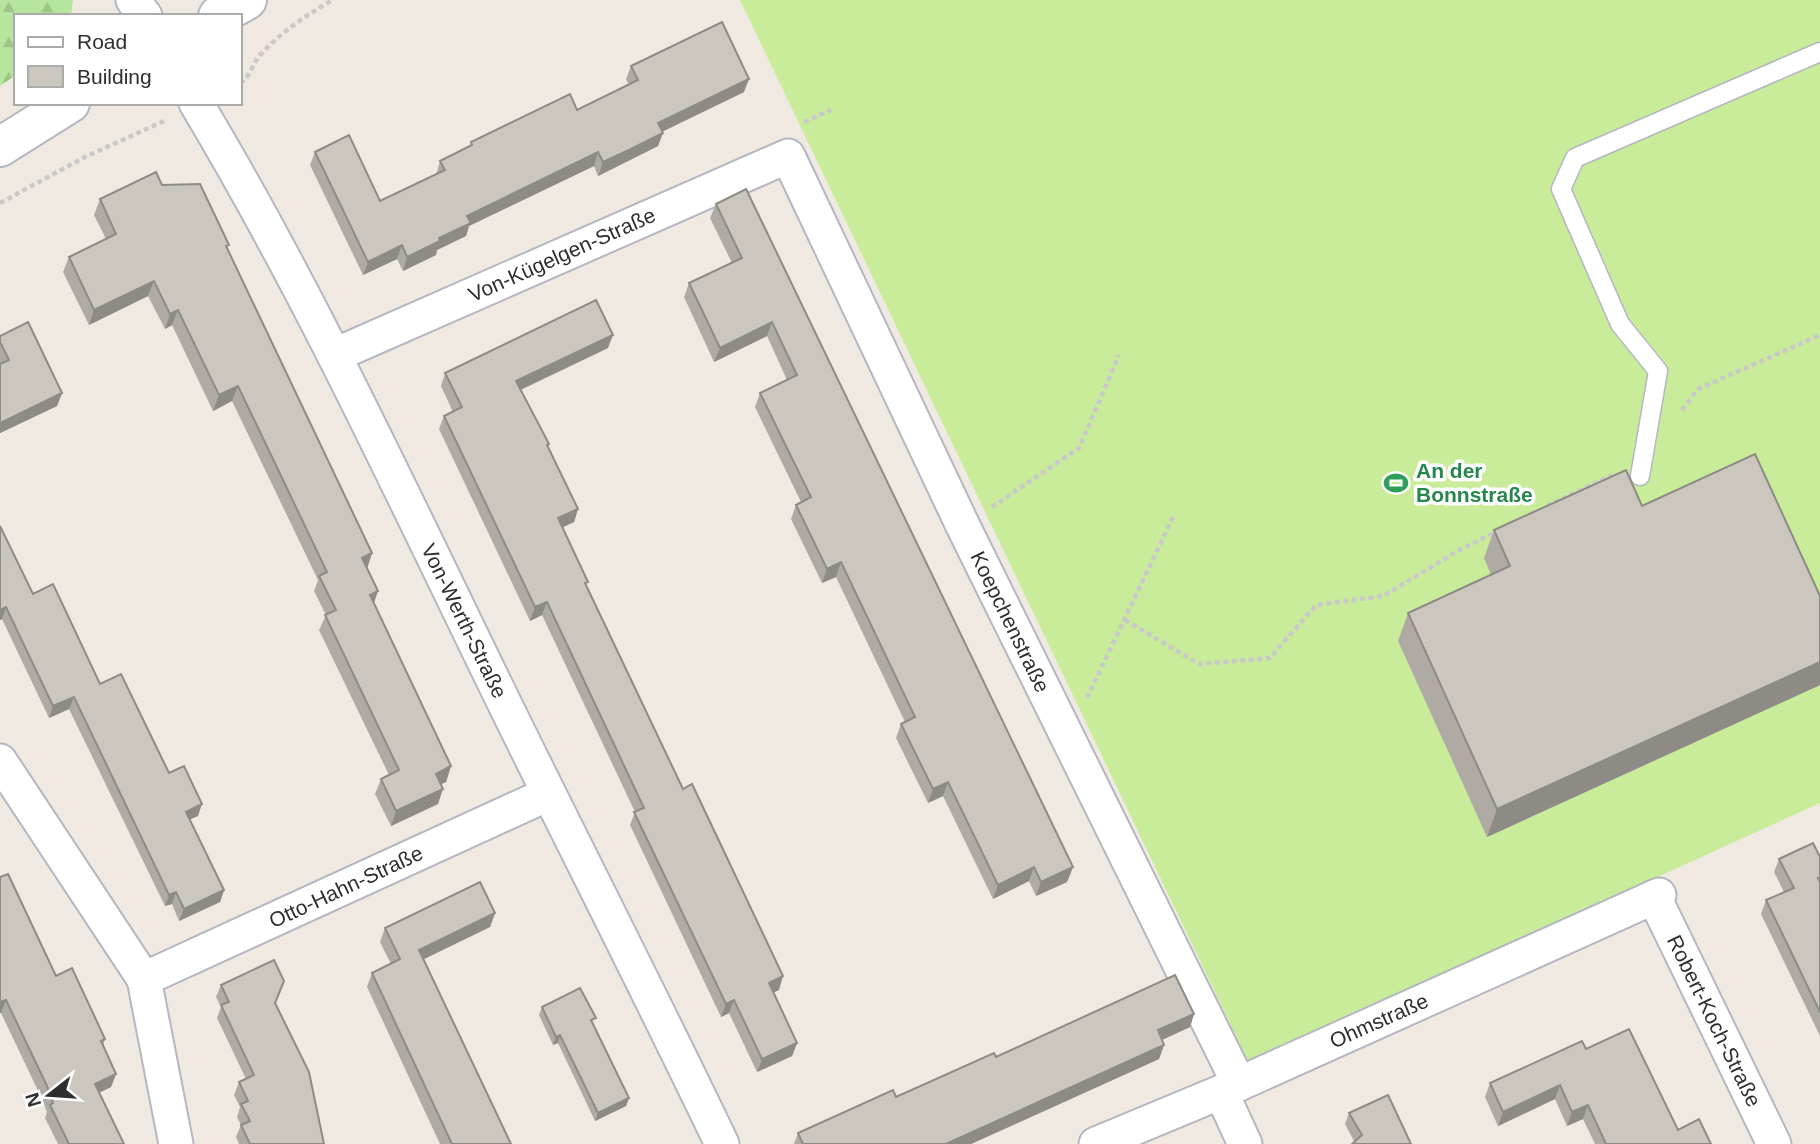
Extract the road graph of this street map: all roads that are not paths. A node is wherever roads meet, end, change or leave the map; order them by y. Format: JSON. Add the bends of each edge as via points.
{"nodes":[{"id":1,"x":247,"y":0,"type":"edge"},
{"id":2,"x":222,"y":14,"type":"edge"},
{"id":3,"x":1820,"y":52,"type":"edge"},
{"id":4,"x":67,"y":105,"type":"edge"},
{"id":5,"x":197,"y":105,"type":"edge"},
{"id":6,"x":0,"y":148,"type":"edge"},
{"id":7,"x":788,"y":156,"type":"joint"},
{"id":8,"x":335,"y":355,"type":"junction"},
{"id":9,"x":1640,"y":476,"type":"road end"},
{"id":10,"x":0,"y":761,"type":"edge"},
{"id":11,"x":548,"y":794,"type":"junction"},
{"id":12,"x":1656,"y":896,"type":"joint"},
{"id":13,"x":144,"y":979,"type":"junction"},
{"id":14,"x":1230,"y":1088,"type":"junction"},
{"id":15,"x":176,"y":1144,"type":"edge"},
{"id":16,"x":722,"y":1144,"type":"edge"},
{"id":17,"x":1096,"y":1144,"type":"edge"},
{"id":18,"x":1245,"y":1144,"type":"edge"},
{"id":19,"x":1774,"y":1144,"type":"edge"}],
"edges":[{"from":1,"to":2,"type":"main road"},
{"from":3,"to":9,"type":"lane","via":[[1576,158],[1561,189],[1620,324],[1658,371]]},
{"from":4,"to":6,"type":"main road"},
{"from":5,"to":8,"type":"street","name":"Von-Werth-Straße"},
{"from":7,"to":8,"type":"street","name":"Von-Kügelgen-Straße"},
{"from":7,"to":14,"type":"street","name":"Koepchenstraße","via":[[1068,738]]},
{"from":8,"to":11,"type":"street","name":"Von-Werth-Straße"},
{"from":10,"to":13,"type":"street"},
{"from":11,"to":13,"type":"street","name":"Otto-Hahn-Straße"},
{"from":11,"to":16,"type":"street","name":"Von-Werth-Straße"},
{"from":12,"to":14,"type":"street","name":"Ohmstraße"},
{"from":12,"to":19,"type":"street","name":"Robert-Koch-Straße"},
{"from":13,"to":15,"type":"street"},
{"from":14,"to":17,"type":"street","name":"Ohmstraße"},
{"from":14,"to":18,"type":"street","name":"Koepchenstraße"}]}
